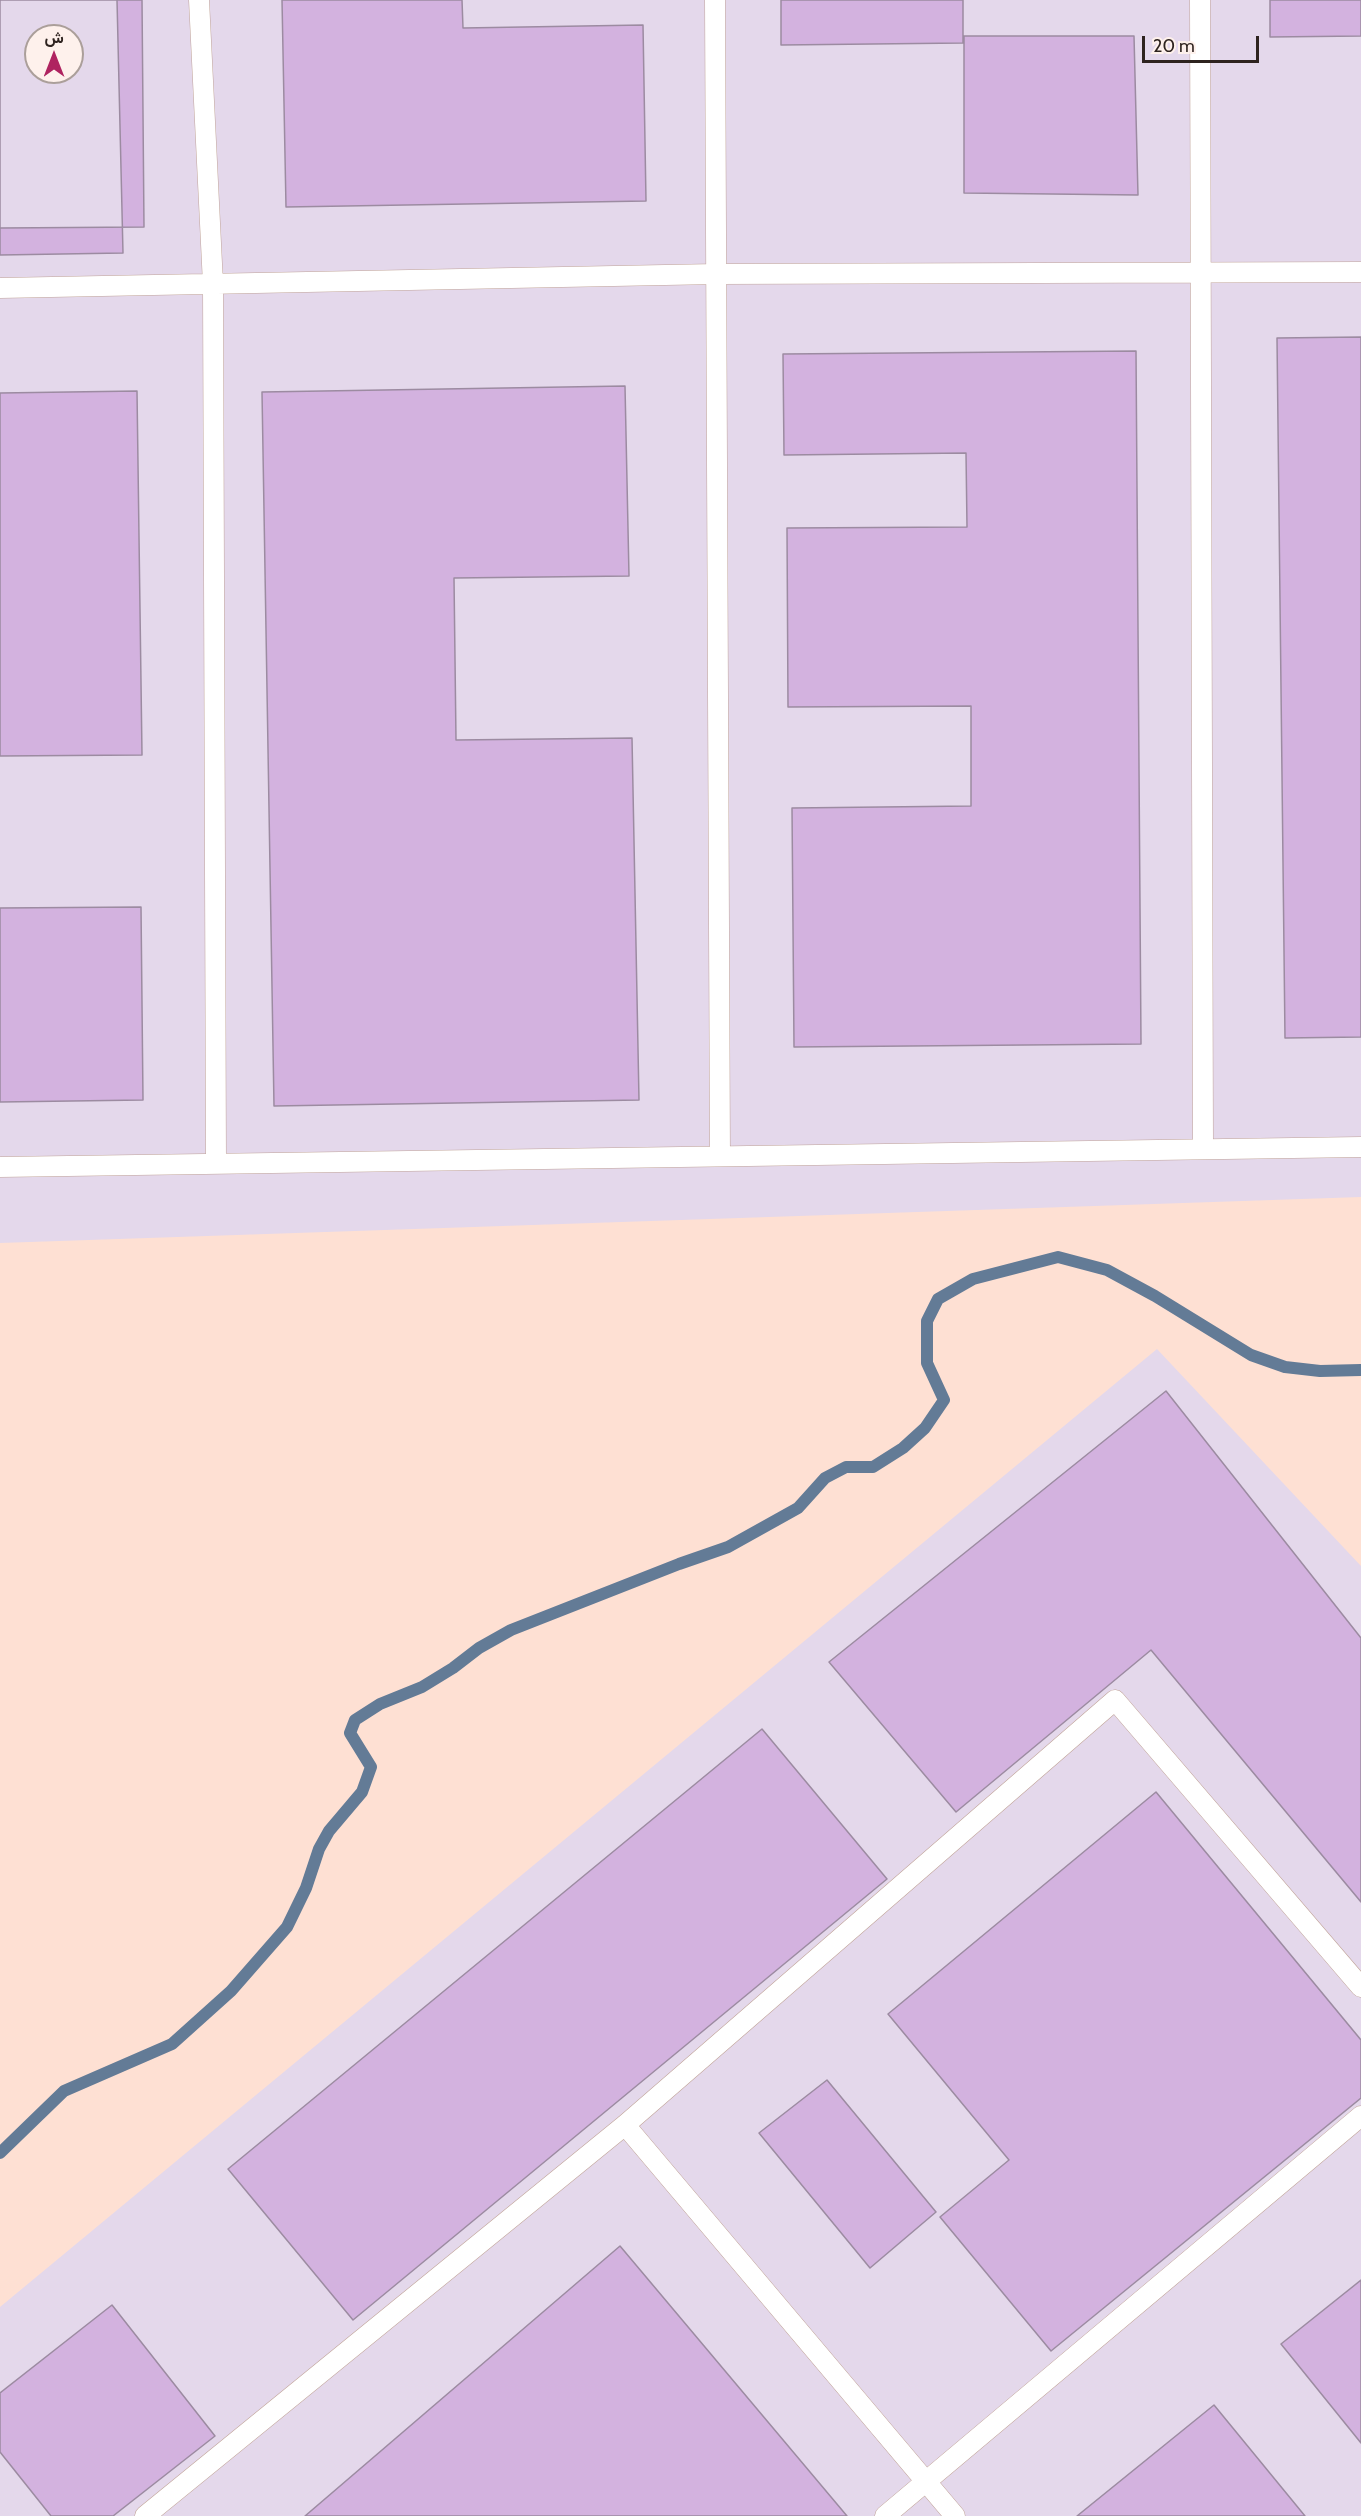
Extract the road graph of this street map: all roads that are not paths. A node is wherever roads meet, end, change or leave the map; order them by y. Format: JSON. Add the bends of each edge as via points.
{"nodes":[{"id":1,"x":200,"y":0,"type":"edge"},
{"id":2,"x":715,"y":0,"type":"edge"},
{"id":3,"x":1200,"y":0,"type":"edge"},
{"id":4,"x":1361,"y":272,"type":"edge"},
{"id":5,"x":716,"y":274,"type":"junction"},
{"id":6,"x":1201,"y":274,"type":"junction"},
{"id":7,"x":213,"y":284,"type":"junction"},
{"id":8,"x":0,"y":288,"type":"edge"},
{"id":9,"x":1361,"y":1147,"type":"edge"},
{"id":10,"x":1203,"y":1149,"type":"junction"},
{"id":11,"x":720,"y":1156,"type":"junction"},
{"id":12,"x":216,"y":1164,"type":"junction"},
{"id":13,"x":0,"y":1167,"type":"edge"},
{"id":14,"x":1361,"y":1987,"type":"edge"},
{"id":15,"x":1361,"y":2116,"type":"edge"},
{"id":16,"x":625,"y":2125,"type":"junction"},
{"id":17,"x":926,"y":2481,"type":"junction"},
{"id":18,"x":145,"y":2516,"type":"edge"},
{"id":19,"x":885,"y":2516,"type":"edge"},
{"id":20,"x":955,"y":2516,"type":"edge"}],
"edges":[{"from":1,"to":7,"type":"lane"},
{"from":2,"to":5,"type":"lane"},
{"from":3,"to":6,"type":"lane"},
{"from":4,"to":6,"type":"lane"},
{"from":5,"to":6,"type":"lane"},
{"from":5,"to":7,"type":"lane"},
{"from":5,"to":11,"type":"lane"},
{"from":6,"to":10,"type":"lane"},
{"from":7,"to":8,"type":"lane"},
{"from":7,"to":12,"type":"lane"},
{"from":9,"to":10,"type":"lane"},
{"from":10,"to":11,"type":"lane"},
{"from":11,"to":12,"type":"lane"},
{"from":12,"to":13,"type":"lane"},
{"from":14,"to":16,"type":"lane","via":[[1115,1700]]},
{"from":15,"to":17,"type":"lane"},
{"from":16,"to":17,"type":"lane"},
{"from":16,"to":18,"type":"lane"},
{"from":17,"to":19,"type":"lane"},
{"from":17,"to":20,"type":"lane"}]}
